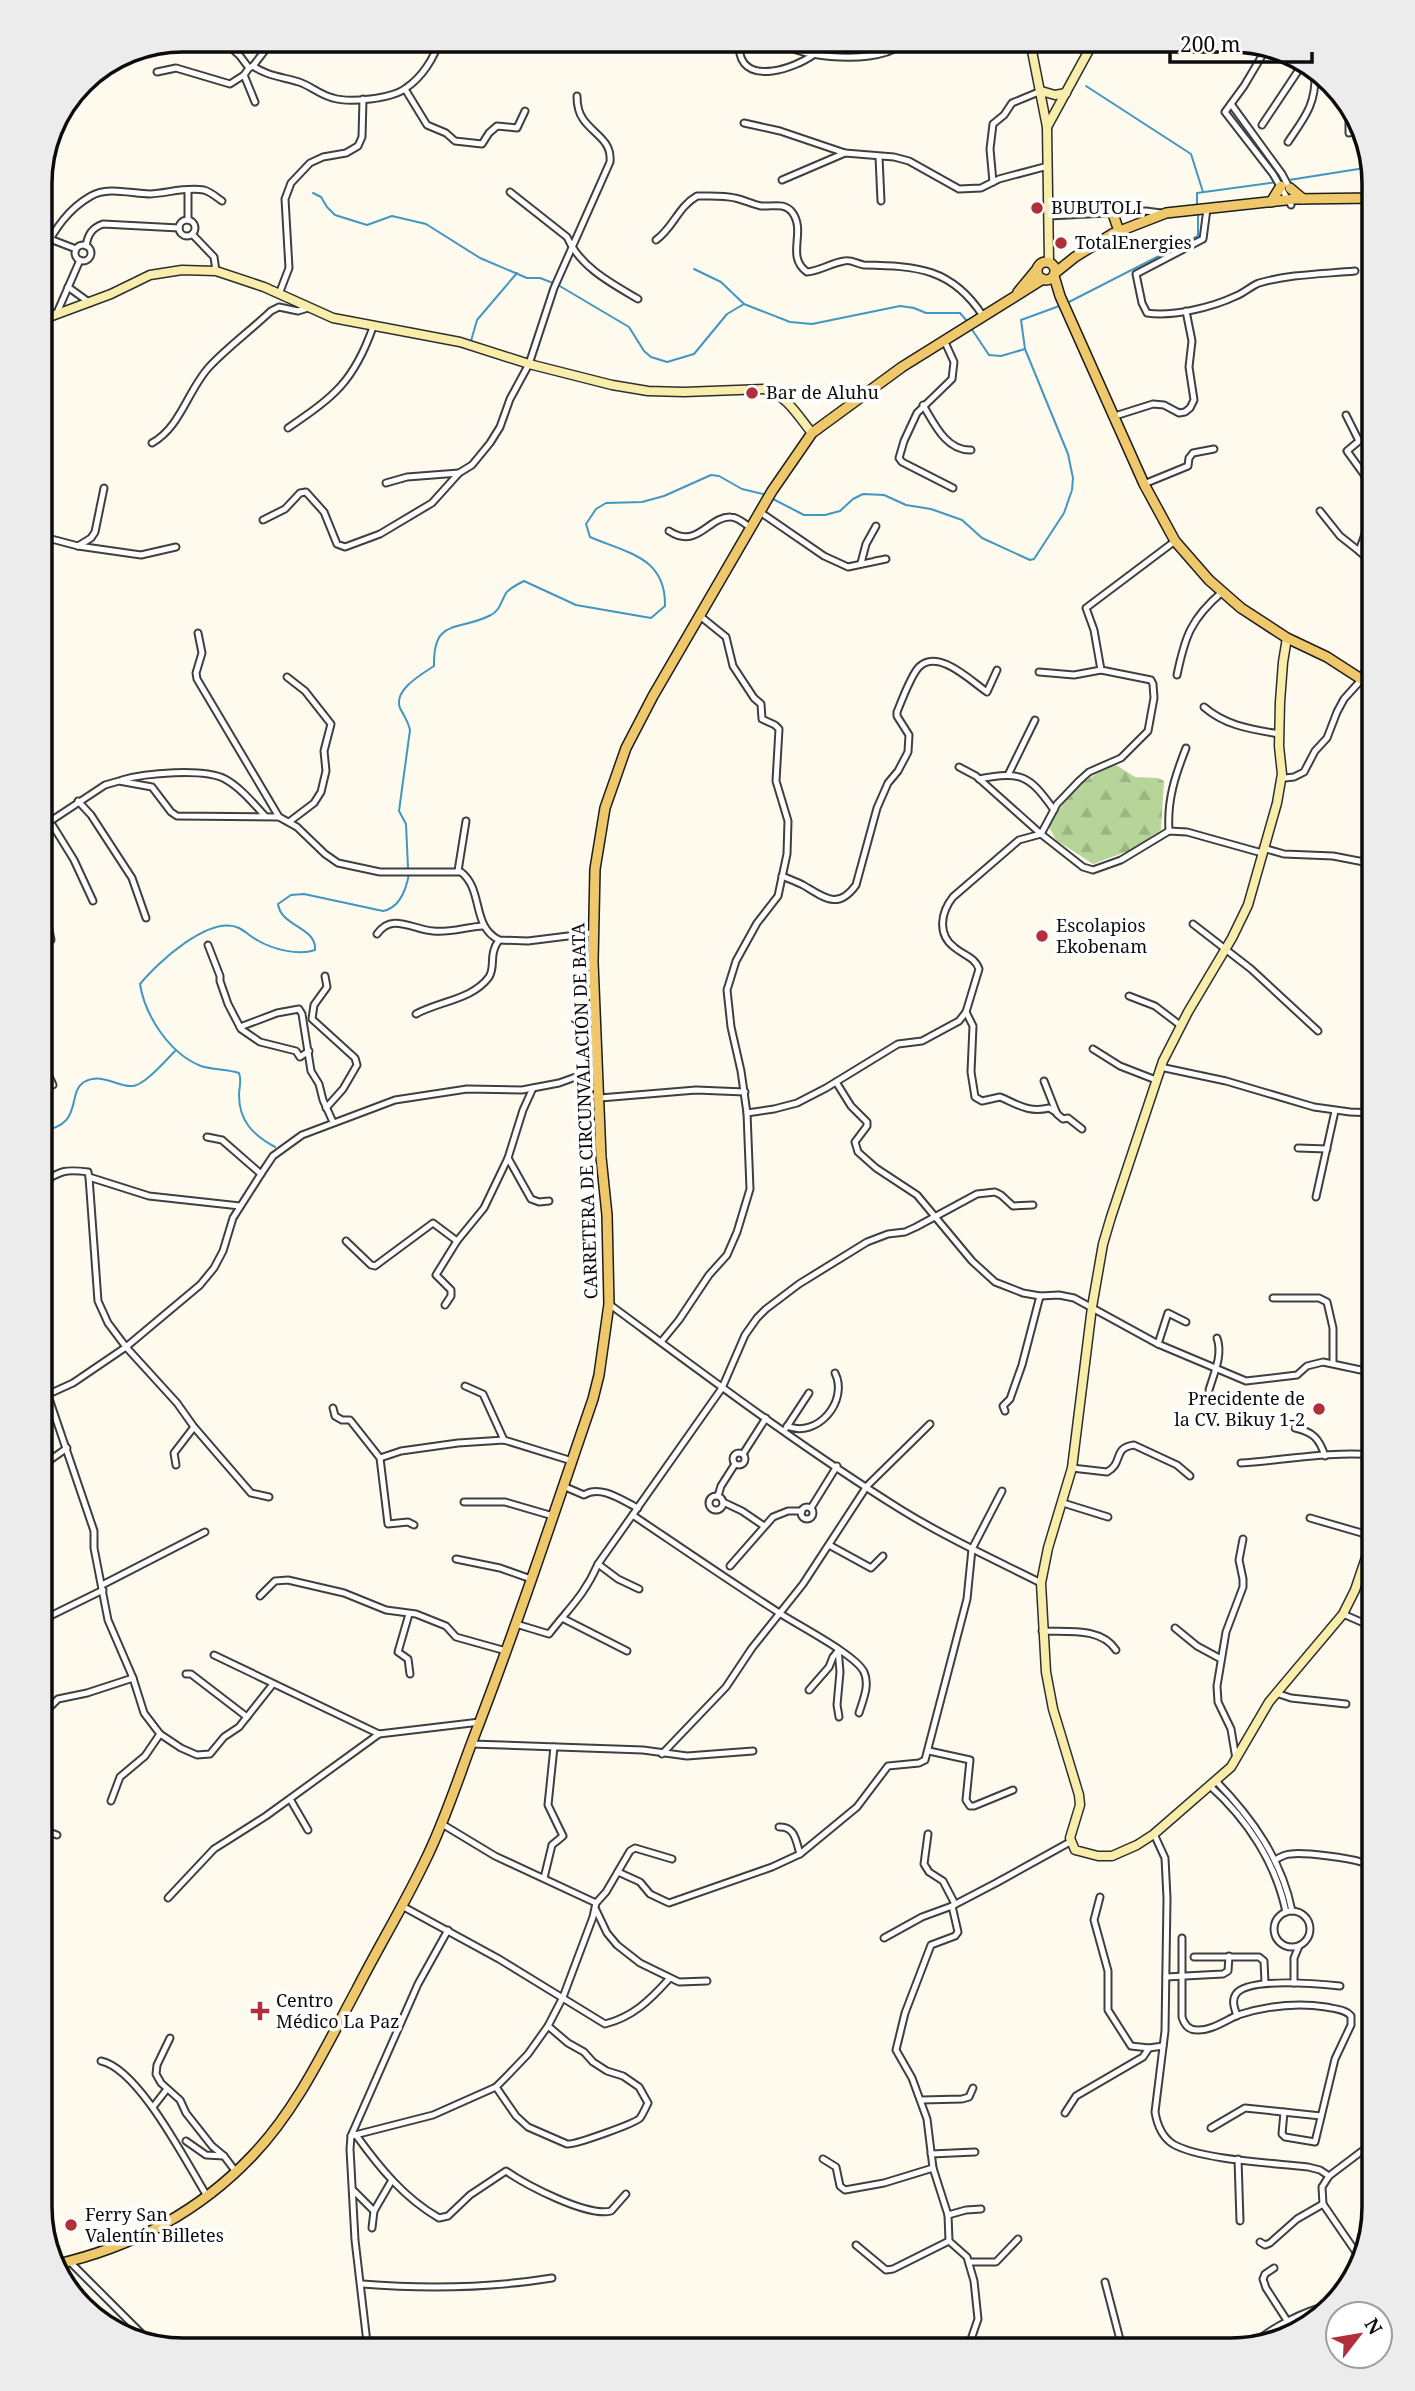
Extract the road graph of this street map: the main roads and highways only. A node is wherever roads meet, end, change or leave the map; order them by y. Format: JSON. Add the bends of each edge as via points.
{"nodes":[{"id":1,"x":1362,"y":198,"type":"edge"},
{"id":2,"x":1271,"y":202,"type":"junction"},
{"id":3,"x":1295,"y":202,"type":"junction"},
{"id":4,"x":1207,"y":209,"type":"junction"},
{"id":5,"x":1113,"y":214,"type":"road end"},
{"id":6,"x":1119,"y":231,"type":"junction"},
{"id":7,"x":1075,"y":257,"type":"junction"},
{"id":8,"x":1045,"y":264,"type":"junction"},
{"id":9,"x":1049,"y":277,"type":"junction"},
{"id":10,"x":1014,"y":297,"type":"junction"},
{"id":11,"x":1362,"y":677,"type":"edge"},
{"id":12,"x":65,"y":2263,"type":"edge"}],
"edges":[{"from":1,"to":3,"type":"main road","name":"CARRETERA DE CIRCUNVALACIÓN DE BATA"},
{"from":2,"to":3,"type":"main road","name":"CARRETERA DE CIRCUNVALACIÓN DE BATA"},
{"from":2,"to":3,"type":"main road","via":[[1285,187]]},
{"from":2,"to":4,"type":"main road","name":"CARRETERA DE CIRCUNVALACIÓN DE BATA"},
{"from":3,"to":4,"type":"main road","name":"CARRETERA DE CIRCUNVALACIÓN DE BATA"},
{"from":4,"to":6,"type":"main road","name":"CARRETERA DE CIRCUNVALACIÓN DE BATA","via":[[1166,214]]},
{"from":5,"to":6,"type":"main road"},
{"from":6,"to":7,"type":"main road","name":"CARRETERA DE CIRCUNVALACIÓN DE BATA"},
{"from":7,"to":8,"type":"main road","name":"CARRETERA DE CIRCUNVALACIÓN DE BATA"},
{"from":7,"to":9,"type":"main road","name":"CARRETERA DE CIRCUNVALACIÓN DE BATA"},
{"from":8,"to":9,"type":"main road"},
{"from":8,"to":9,"type":"main road","via":[[1038,274]]},
{"from":8,"to":10,"type":"main road","name":"CARRETERA DE CIRCUNVALACIÓN DE BATA"},
{"from":9,"to":10,"type":"main road","name":"CARRETERA DE CIRCUNVALACIÓN DE BATA"},
{"from":9,"to":11,"type":"main road","via":[[1175,541],[1222,592],[1287,638]]},
{"from":10,"to":12,"type":"main road","name":"CARRETERA DE CIRCUNVALACIÓN DE BATA","via":[[812,433],[772,491],[639,721],[615,777],[595,869],[592,933],[609,1304],[599,1375],[480,1722],[442,1824],[402,1906],[294,2101],[253,2155],[207,2196],[153,2231]]}]}
